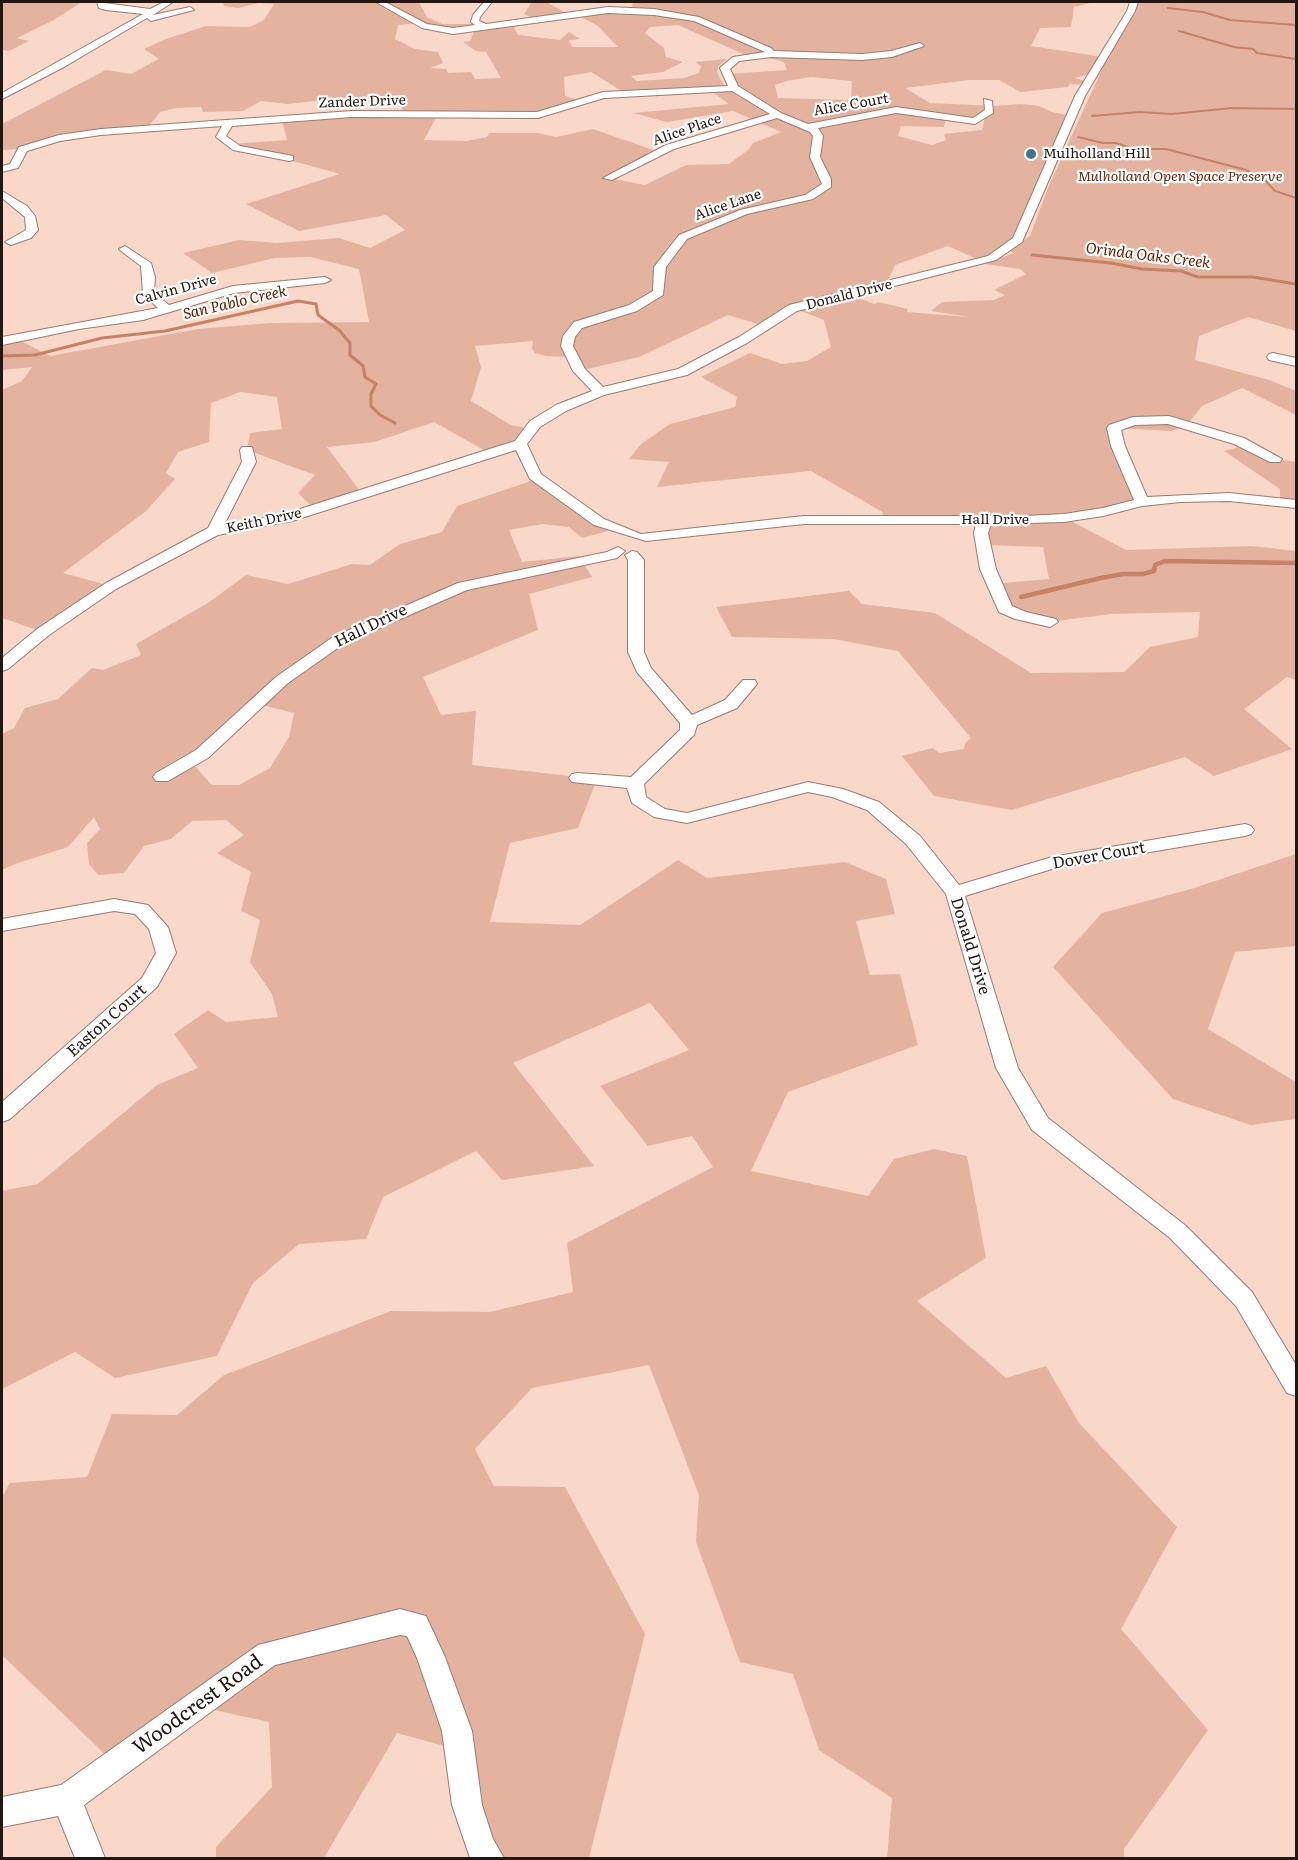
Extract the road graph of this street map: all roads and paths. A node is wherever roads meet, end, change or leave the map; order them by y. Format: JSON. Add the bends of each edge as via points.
{"nodes":[{"id":1,"x":101,"y":2,"type":"edge"},
{"id":2,"x":169,"y":2,"type":"edge"},
{"id":3,"x":380,"y":2,"type":"edge"},
{"id":4,"x":488,"y":2,"type":"edge"},
{"id":5,"x":1134,"y":2,"type":"edge"},
{"id":6,"x":190,"y":10,"type":"dead end"},
{"id":7,"x":152,"y":12,"type":"junction"},
{"id":8,"x":138,"y":20,"type":"junction"},
{"id":9,"x":487,"y":28,"type":"junction"},
{"id":10,"x":920,"y":46,"type":"dead end"},
{"id":11,"x":771,"y":54,"type":"junction"},
{"id":12,"x":734,"y":88,"type":"junction"},
{"id":13,"x":2,"y":96,"type":"edge"},
{"id":14,"x":987,"y":101,"type":"dead end"},
{"id":15,"x":778,"y":115,"type":"junction"},
{"id":16,"x":228,"y":124,"type":"junction"},
{"id":17,"x":809,"y":127,"type":"junction"},
{"id":18,"x":289,"y":158,"type":"dead end"},
{"id":19,"x":2,"y":169,"type":"edge"},
{"id":20,"x":608,"y":178,"type":"dead end"},
{"id":21,"x":2,"y":194,"type":"edge"},
{"id":22,"x":11,"y":242,"type":"dead end"},
{"id":23,"x":125,"y":249,"type":"dead end"},
{"id":24,"x":325,"y":280,"type":"dead end"},
{"id":25,"x":168,"y":310,"type":"junction"},
{"id":26,"x":2,"y":341,"type":"edge"},
{"id":27,"x":1273,"y":357,"type":"dead end"},
{"id":28,"x":1296,"y":362,"type":"edge"},
{"id":29,"x":600,"y":392,"type":"junction"},
{"id":30,"x":520,"y":444,"type":"junction"},
{"id":31,"x":247,"y":450,"type":"dead end"},
{"id":32,"x":1275,"y":459,"type":"dead end"},
{"id":33,"x":1142,"y":502,"type":"junction"},
{"id":34,"x":1296,"y":504,"type":"edge"},
{"id":35,"x":985,"y":520,"type":"junction"},
{"id":36,"x":599,"y":522,"type":"junction"},
{"id":37,"x":214,"y":531,"type":"junction"},
{"id":38,"x":645,"y":539,"type":"junction"},
{"id":39,"x":622,"y":549,"type":"junction"},
{"id":40,"x":1050,"y":622,"type":"dead end"},
{"id":41,"x":2,"y":666,"type":"edge"},
{"id":42,"x":749,"y":684,"type":"dead end"},
{"id":43,"x":689,"y":722,"type":"junction"},
{"id":44,"x":162,"y":777,"type":"dead end"},
{"id":45,"x":578,"y":778,"type":"dead end"},
{"id":46,"x":635,"y":783,"type":"junction"},
{"id":47,"x":1245,"y":830,"type":"dead end"},
{"id":48,"x":955,"y":893,"type":"junction"},
{"id":49,"x":2,"y":925,"type":"edge"},
{"id":50,"x":2,"y":1114,"type":"edge"},
{"id":51,"x":1296,"y":1386,"type":"edge"},
{"id":52,"x":67,"y":1799,"type":"junction"},
{"id":53,"x":2,"y":1812,"type":"edge"},
{"id":54,"x":90,"y":1858,"type":"edge"},
{"id":55,"x":489,"y":1858,"type":"edge"}],
"edges":[{"from":1,"to":7,"type":"street","via":[[108,8]]},
{"from":2,"to":7,"type":"street"},
{"from":3,"to":9,"type":"street","via":[[433,28]]},
{"from":4,"to":9,"type":"street","via":[[476,17],[479,25]]},
{"from":5,"to":29,"type":"street","name":"Donald Drive","via":[[1080,96],[1018,240],[992,258],[793,308],[682,372]]},
{"from":6,"to":8,"type":"street"},
{"from":7,"to":8,"type":"street"},
{"from":8,"to":13,"type":"street"},
{"from":9,"to":11,"type":"street","via":[[608,10],[654,12],[718,27]]},
{"from":10,"to":11,"type":"street","via":[[862,57]]},
{"from":11,"to":12,"type":"street","via":[[736,59],[725,68]]},
{"from":12,"to":15,"type":"street"},
{"from":12,"to":16,"type":"street","name":"Zander Drive","via":[[603,95],[538,115],[372,114]]},
{"from":14,"to":17,"type":"street","name":"Alice Court","via":[[990,111],[975,121],[896,110]]},
{"from":15,"to":17,"type":"street"},
{"from":15,"to":20,"type":"street","name":"Alice Place","via":[[670,147]]},
{"from":16,"to":18,"type":"street","via":[[220,137],[237,148]]},
{"from":16,"to":19,"type":"street","name":"Zander Drive","via":[[59,138],[23,149],[14,166]]},
{"from":17,"to":29,"type":"street","name":"Alice Lane","via":[[818,136],[815,157],[827,185],[822,190],[799,200],[744,212],[683,237],[660,267],[659,292],[633,308],[578,325],[569,336],[567,346],[579,371]]},
{"from":21,"to":22,"type":"street","via":[[30,216],[32,230]]},
{"from":23,"to":25,"type":"street","via":[[147,265],[149,294]]},
{"from":24,"to":25,"type":"street","name":"Calvin Drive","via":[[233,290]]},
{"from":25,"to":26,"type":"street","name":"Calvin Drive"},
{"from":27,"to":28,"type":"street"},
{"from":29,"to":30,"type":"street","name":"Donald Drive","via":[[535,424]]},
{"from":30,"to":36,"type":"street","via":[[535,476]]},
{"from":30,"to":37,"type":"street","name":"Keith Drive","via":[[287,518]]},
{"from":31,"to":37,"type":"street","via":[[249,462]]},
{"from":32,"to":33,"type":"street","via":[[1239,441],[1169,420],[1133,421],[1113,428]]},
{"from":33,"to":34,"type":"street","name":"Hall Drive","via":[[1229,497]]},
{"from":33,"to":35,"type":"street","name":"Hall Drive","via":[[1064,518]]},
{"from":35,"to":38,"type":"street","name":"Hall Drive","via":[[804,520]]},
{"from":35,"to":40,"type":"street","via":[[981,532],[988,569],[1005,609]]},
{"from":36,"to":38,"type":"street"},
{"from":36,"to":39,"type":"street"},
{"from":37,"to":41,"type":"street","name":"Keith Drive","via":[[111,586],[43,632]]},
{"from":38,"to":39,"type":"street"},
{"from":38,"to":39,"type":"street","via":[[648,553]]},
{"from":39,"to":43,"type":"street","via":[[636,560],[636,652],[642,669]]},
{"from":39,"to":44,"type":"street","name":"Hall Drive","via":[[612,555],[463,586],[339,640],[282,680],[202,754]]},
{"from":42,"to":43,"type":"street","via":[[731,704]]},
{"from":43,"to":46,"type":"street","via":[[687,731]]},
{"from":45,"to":46,"type":"street"},
{"from":46,"to":48,"type":"street","name":"Donald Drive","via":[[638,799],[660,813],[687,818],[793,790],[808,788],[837,793],[873,806],[905,833]]},
{"from":47,"to":48,"type":"street","name":"Dover Court","via":[[1052,863]]},
{"from":48,"to":51,"type":"street","name":"Donald Drive","via":[[1007,1068],[1040,1124],[1186,1240],[1244,1299]]},
{"from":49,"to":50,"type":"street","name":"Easton Court","via":[[114,905],[141,909],[158,927],[166,953],[150,982]]},
{"from":52,"to":53,"type":"street"},
{"from":52,"to":54,"type":"street"},
{"from":52,"to":55,"type":"street","name":"Woodcrest Road","via":[[268,1654],[400,1622],[416,1625],[431,1657],[457,1731],[466,1805],[481,1848]]}]}
